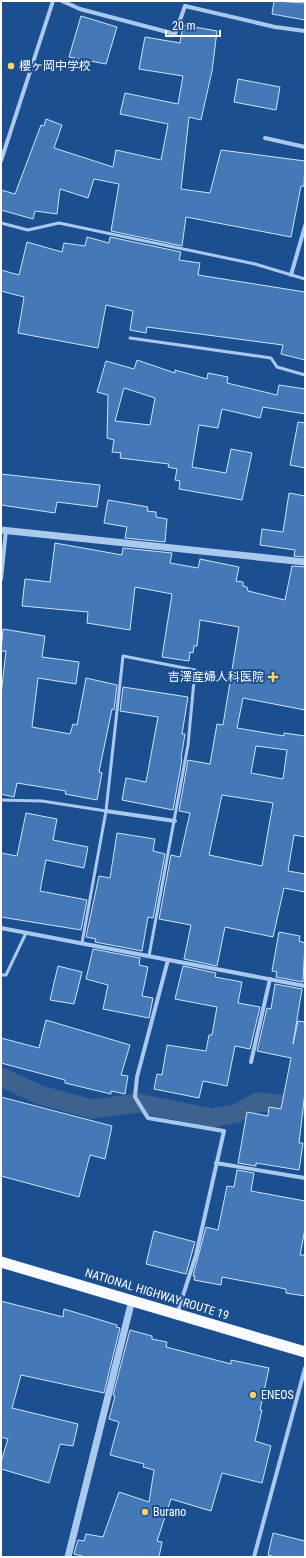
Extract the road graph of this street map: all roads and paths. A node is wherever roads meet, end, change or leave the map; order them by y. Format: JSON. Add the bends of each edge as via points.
{"nodes":[{"id":1,"x":53,"y":1,"type":"edge"},
{"id":2,"x":62,"y":1,"type":"edge"},
{"id":3,"x":305,"y":31,"type":"edge"},
{"id":4,"x":264,"y":138,"type":"dead end"},
{"id":5,"x":305,"y":147,"type":"edge"},
{"id":6,"x":1,"y":161,"type":"edge"},
{"id":7,"x":1,"y":223,"type":"edge"},
{"id":8,"x":305,"y":226,"type":"edge"},
{"id":9,"x":291,"y":275,"type":"junction"},
{"id":10,"x":305,"y":279,"type":"edge"},
{"id":11,"x":130,"y":338,"type":"dead end"},
{"id":12,"x":305,"y":375,"type":"edge"},
{"id":13,"x":4,"y":530,"type":"edge"},
{"id":14,"x":305,"y":562,"type":"edge"},
{"id":15,"x":1,"y":579,"type":"edge"},
{"id":16,"x":1,"y":800,"type":"edge"},
{"id":17,"x":106,"y":810,"type":"junction"},
{"id":18,"x":175,"y":821,"type":"junction"},
{"id":19,"x":1,"y":928,"type":"edge"},
{"id":20,"x":26,"y":933,"type":"junction"},
{"id":21,"x":82,"y":943,"type":"junction"},
{"id":22,"x":149,"y":956,"type":"junction"},
{"id":23,"x":168,"y":960,"type":"junction"},
{"id":24,"x":1,"y":975,"type":"edge"},
{"id":25,"x":270,"y":979,"type":"junction"},
{"id":26,"x":305,"y":986,"type":"edge"},
{"id":27,"x":251,"y":1062,"type":"dead end"},
{"id":28,"x":216,"y":1163,"type":"junction"},
{"id":29,"x":305,"y":1178,"type":"edge"},
{"id":30,"x":1,"y":1262,"type":"edge"},
{"id":31,"x":132,"y":1300,"type":"junction"},
{"id":32,"x":177,"y":1314,"type":"junction"},
{"id":33,"x":305,"y":1352,"type":"edge"},
{"id":34,"x":305,"y":1368,"type":"edge"},
{"id":35,"x":68,"y":1557,"type":"edge"},
{"id":36,"x":254,"y":1557,"type":"edge"}],
"edges":[{"from":1,"to":6,"type":"street"},
{"from":2,"to":3,"type":"street","via":[[80,9],[174,34],[185,6],[275,27]]},
{"from":4,"to":5,"type":"street"},
{"from":7,"to":9,"type":"lane","via":[[28,230],[59,223],[255,264]]},
{"from":8,"to":9,"type":"street"},
{"from":9,"to":10,"type":"lane"},
{"from":11,"to":12,"type":"lane","via":[[271,358],[277,367]]},
{"from":13,"to":14,"type":"street"},
{"from":13,"to":15,"type":"street"},
{"from":16,"to":17,"type":"lane","via":[[42,801]]},
{"from":17,"to":18,"type":"street"},
{"from":17,"to":18,"type":"lane","via":[[123,656],[195,670],[188,746]]},
{"from":17,"to":21,"type":"lane"},
{"from":18,"to":22,"type":"lane"},
{"from":19,"to":20,"type":"street"},
{"from":20,"to":21,"type":"street"},
{"from":20,"to":24,"type":"lane","via":[[6,975]]},
{"from":21,"to":22,"type":"street"},
{"from":22,"to":23,"type":"street"},
{"from":23,"to":25,"type":"street"},
{"from":23,"to":28,"type":"street","via":[[137,1077],[135,1097],[148,1118],[224,1131]]},
{"from":25,"to":26,"type":"street"},
{"from":25,"to":27,"type":"street"},
{"from":28,"to":29,"type":"street"},
{"from":28,"to":32,"type":"street","via":[[196,1255]]},
{"from":30,"to":31,"type":"highway","name":"NATIONAL HIGHWAY ROUTE 19"},
{"from":31,"to":32,"type":"highway","name":"NATIONAL HIGHWAY ROUTE 19"},
{"from":31,"to":35,"type":"street"},
{"from":32,"to":33,"type":"highway","name":"NATIONAL HIGHWAY ROUTE 19"},
{"from":34,"to":36,"type":"street"}]}
